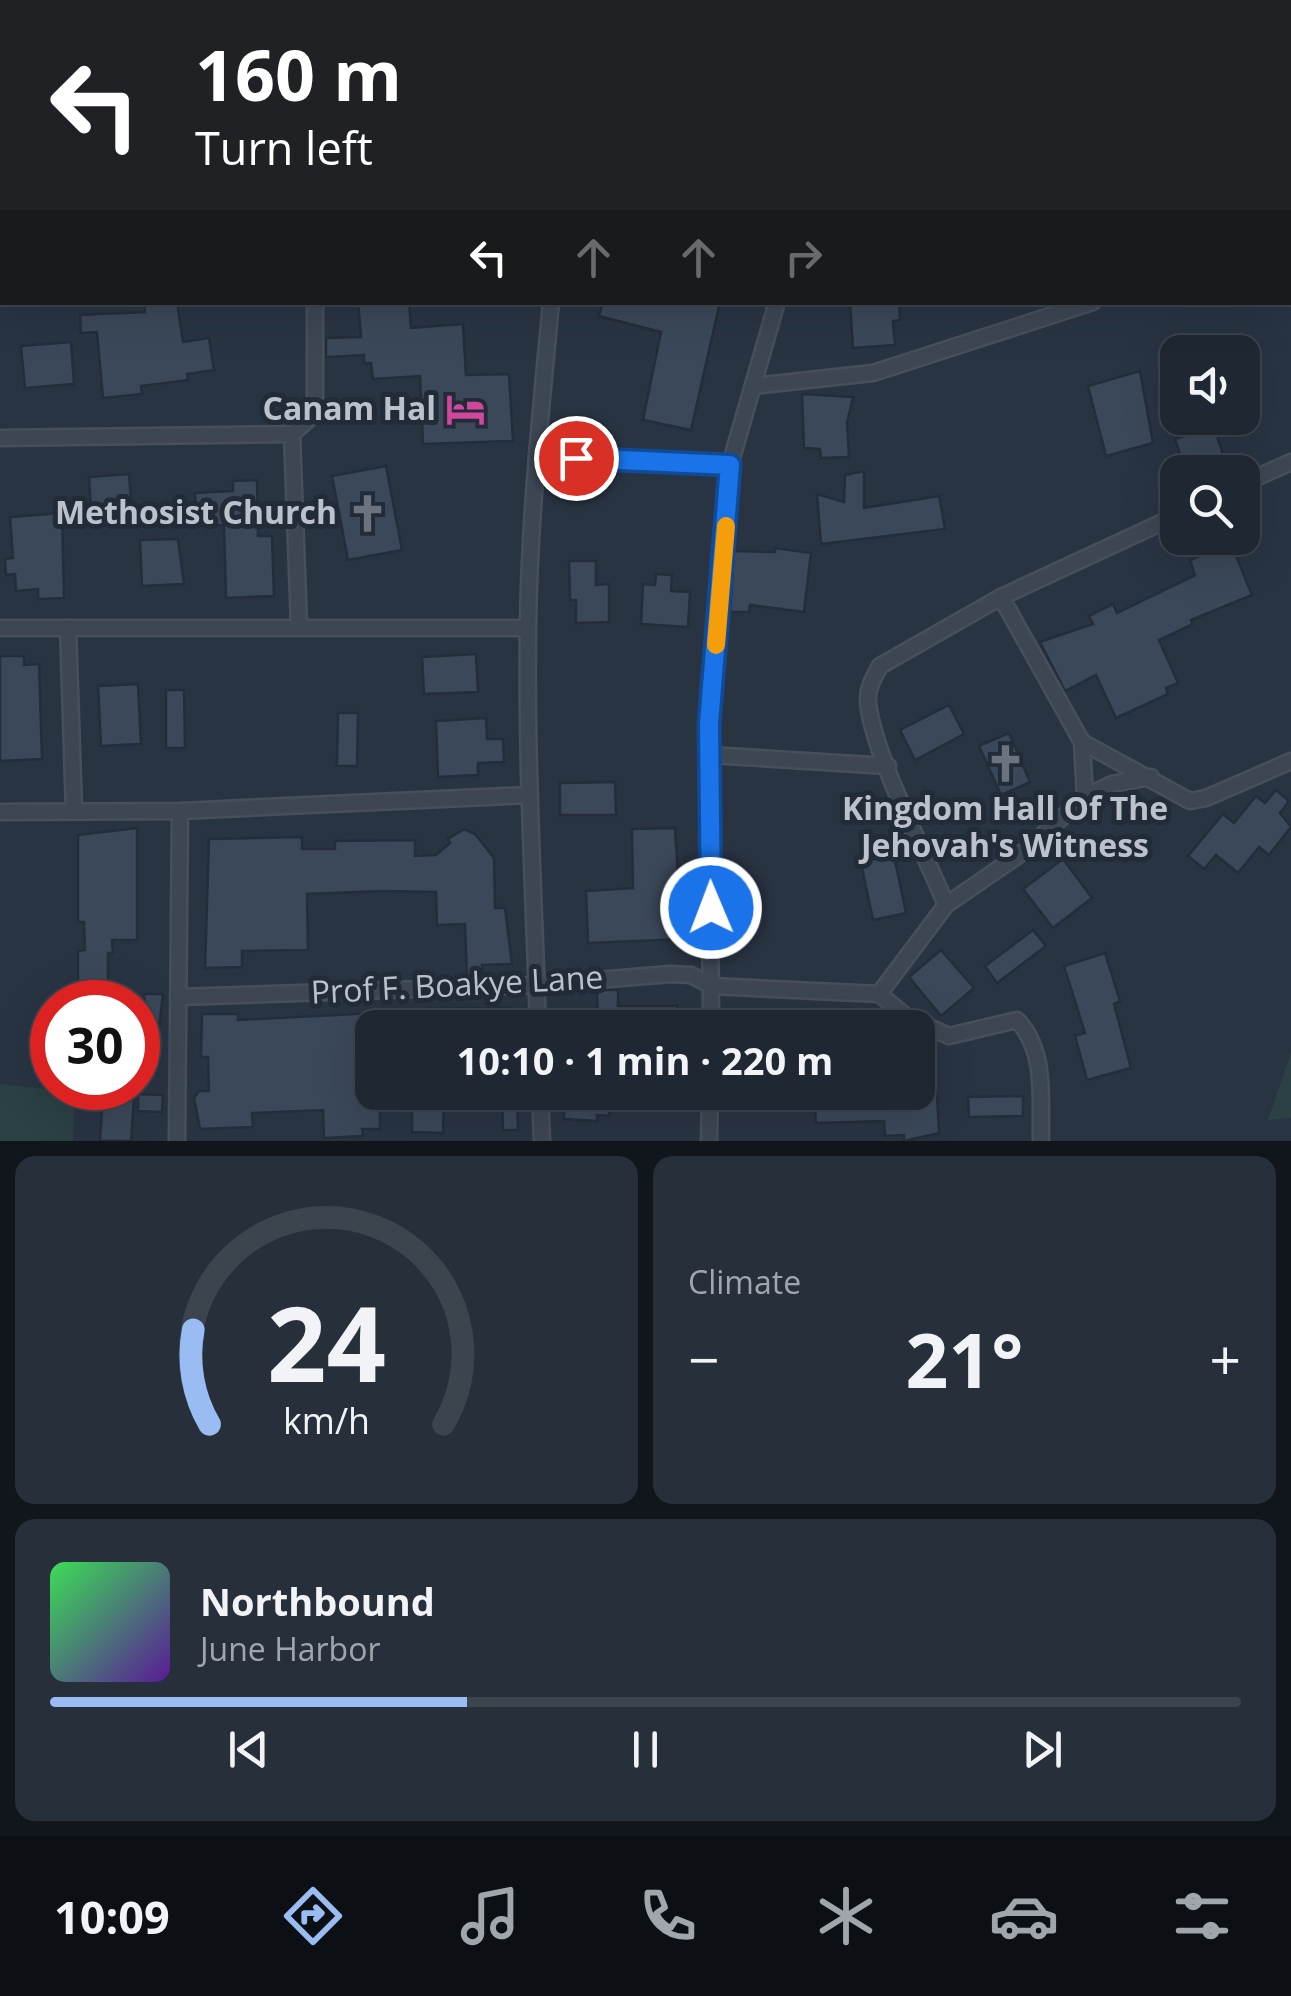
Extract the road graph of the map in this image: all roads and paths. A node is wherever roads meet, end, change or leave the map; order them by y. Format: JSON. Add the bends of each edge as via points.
{"nodes":[{"id":1,"x":315,"y":305,"type":"edge"},
{"id":2,"x":551,"y":305,"type":"edge"},
{"id":3,"x":776,"y":305,"type":"edge"},
{"id":4,"x":1085,"y":305,"type":"edge"},
{"id":5,"x":753,"y":386,"type":"junction"},
{"id":6,"x":292,"y":434,"type":"junction"},
{"id":7,"x":0,"y":438,"type":"edge"},
{"id":8,"x":537,"y":456,"type":"junction"},
{"id":9,"x":1291,"y":462,"type":"edge"},
{"id":10,"x":730,"y":465,"type":"junction"},
{"id":11,"x":1260,"y":476,"type":"edge"},
{"id":12,"x":1160,"y":522,"type":"edge"},
{"id":13,"x":1001,"y":596,"type":"junction"},
{"id":14,"x":299,"y":626,"type":"junction"},
{"id":15,"x":0,"y":628,"type":"edge"},
{"id":16,"x":68,"y":628,"type":"junction"},
{"id":17,"x":528,"y":628,"type":"junction"},
{"id":18,"x":1082,"y":742,"type":"junction"},
{"id":19,"x":710,"y":755,"type":"junction"},
{"id":20,"x":1291,"y":761,"type":"edge"},
{"id":21,"x":888,"y":766,"type":"junction"},
{"id":22,"x":1152,"y":778,"type":"junction"},
{"id":23,"x":529,"y":796,"type":"junction"},
{"id":24,"x":1085,"y":797,"type":"junction"},
{"id":25,"x":180,"y":811,"type":"junction"},
{"id":26,"x":0,"y":812,"type":"edge"},
{"id":27,"x":74,"y":812,"type":"junction"},
{"id":28,"x":946,"y":905,"type":"junction"},
{"id":29,"x":537,"y":985,"type":"junction"},
{"id":30,"x":712,"y":986,"type":"junction"},
{"id":31,"x":879,"y":994,"type":"junction"},
{"id":32,"x":178,"y":997,"type":"junction"},
{"id":33,"x":538,"y":1010,"type":"edge"},
{"id":34,"x":712,"y":1010,"type":"edge"},
{"id":35,"x":541,"y":1110,"type":"edge"},
{"id":36,"x":710,"y":1110,"type":"edge"},
{"id":37,"x":177,"y":1141,"type":"edge"},
{"id":38,"x":542,"y":1141,"type":"edge"},
{"id":39,"x":709,"y":1141,"type":"edge"},
{"id":40,"x":1041,"y":1141,"type":"edge"}],
"edges":[{"from":1,"to":6,"type":"street","via":[[315,403]]},
{"from":2,"to":8,"type":"street"},
{"from":3,"to":5,"type":"street"},
{"from":4,"to":5,"type":"street","via":[[873,373]]},
{"from":5,"to":10,"type":"street"},
{"from":6,"to":7,"type":"street"},
{"from":6,"to":14,"type":"street"},
{"from":8,"to":10,"type":"street"},
{"from":8,"to":17,"type":"street"},
{"from":9,"to":11,"type":"street"},
{"from":10,"to":19,"type":"street"},
{"from":12,"to":13,"type":"street"},
{"from":13,"to":18,"type":"street"},
{"from":13,"to":21,"type":"street","via":[[880,666],[868,702]]},
{"from":14,"to":16,"type":"street"},
{"from":14,"to":17,"type":"street"},
{"from":15,"to":16,"type":"street"},
{"from":16,"to":27,"type":"street"},
{"from":17,"to":23,"type":"street"},
{"from":18,"to":22,"type":"street"},
{"from":18,"to":24,"type":"street"},
{"from":19,"to":21,"type":"street"},
{"from":19,"to":30,"type":"street"},
{"from":20,"to":22,"type":"street","via":[[1198,802]]},
{"from":21,"to":28,"type":"street"},
{"from":22,"to":24,"type":"street","via":[[1112,784]]},
{"from":23,"to":25,"type":"street"},
{"from":23,"to":29,"type":"street"},
{"from":24,"to":28,"type":"street","via":[[1026,850]]},
{"from":25,"to":27,"type":"street"},
{"from":25,"to":32,"type":"street"},
{"from":26,"to":27,"type":"street"},
{"from":28,"to":31,"type":"street"},
{"from":29,"to":30,"type":"street","name":"Prof F. Boakye Lane","via":[[670,974]]},
{"from":29,"to":32,"type":"street","name":"Prof F. Boakye Lane"},
{"from":29,"to":33,"type":"street"},
{"from":30,"to":31,"type":"street","name":"Prof F. Boakye Lane"},
{"from":30,"to":34,"type":"street"},
{"from":31,"to":40,"type":"street","via":[[950,1036],[1018,1020],[1038,1058]]},
{"from":32,"to":37,"type":"street"},
{"from":35,"to":38,"type":"street"},
{"from":36,"to":39,"type":"street"}]}
